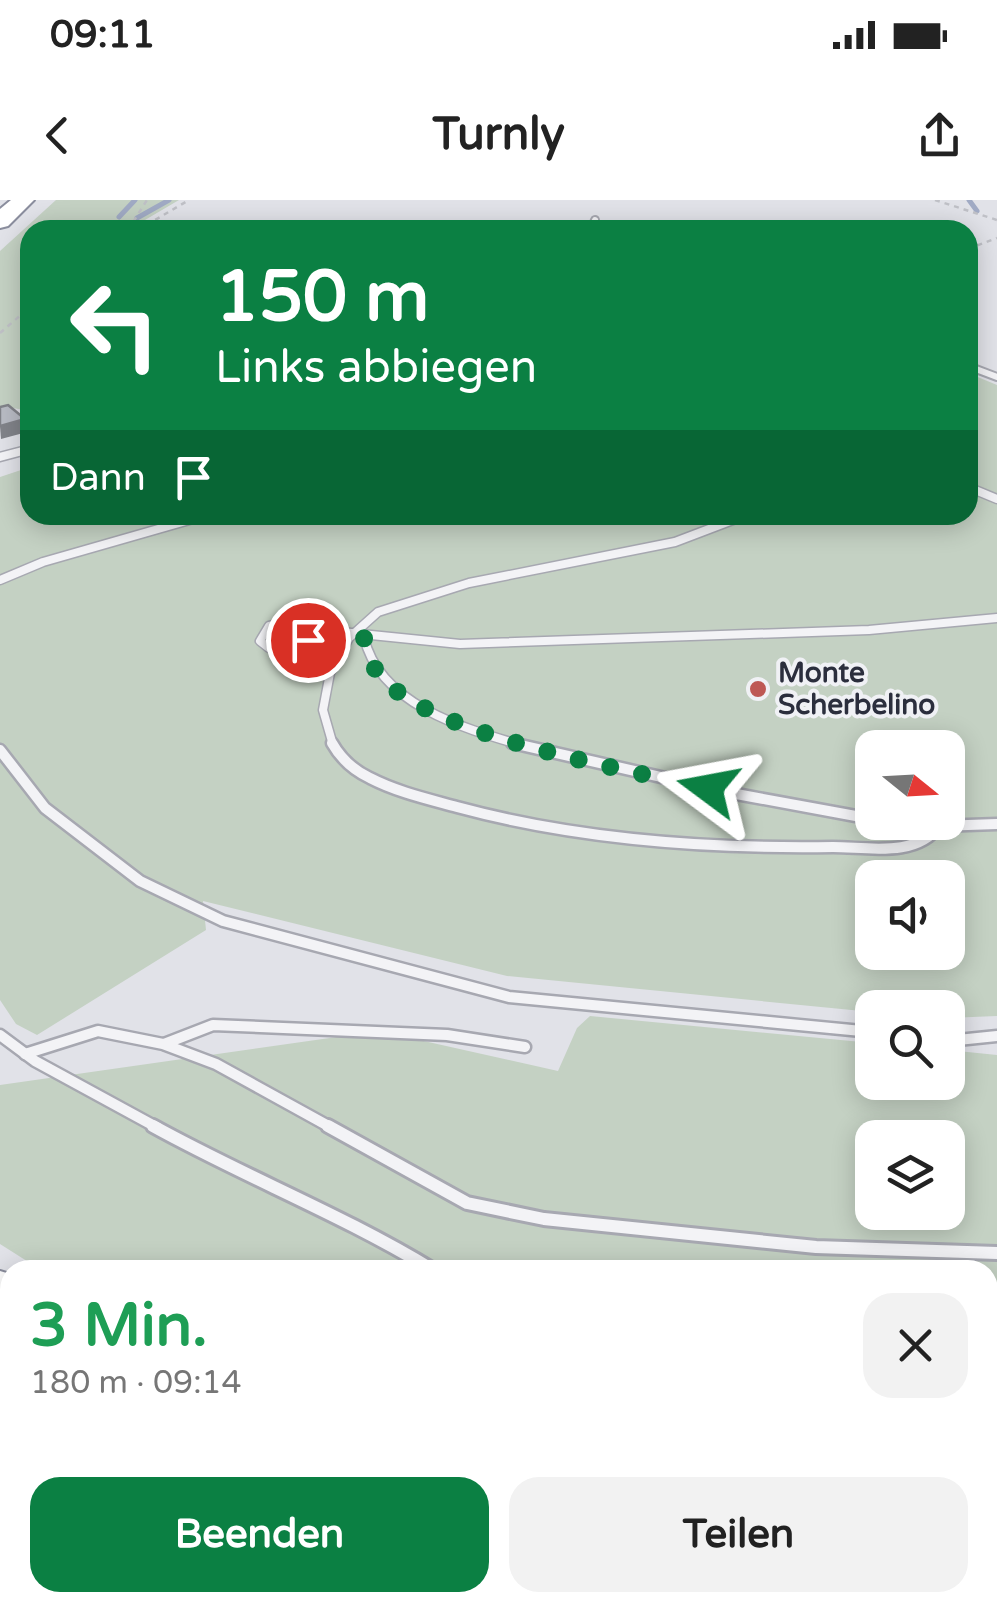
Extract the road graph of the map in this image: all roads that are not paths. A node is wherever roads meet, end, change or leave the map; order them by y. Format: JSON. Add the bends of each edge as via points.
{"nodes":[{"id":1,"x":23,"y":200,"type":"edge"},
{"id":2,"x":0,"y":221,"type":"edge"},
{"id":3,"x":172,"y":525,"type":"edge"},
{"id":4,"x":711,"y":525,"type":"edge"},
{"id":5,"x":0,"y":580,"type":"edge"},
{"id":6,"x":997,"y":618,"type":"edge"},
{"id":7,"x":312,"y":629,"type":"junction"},
{"id":8,"x":358,"y":636,"type":"junction"},
{"id":9,"x":0,"y":750,"type":"edge"},
{"id":10,"x":855,"y":816,"type":"edge"},
{"id":11,"x":997,"y":824,"type":"edge"},
{"id":12,"x":965,"y":825,"type":"edge"},
{"id":13,"x":925,"y":840,"type":"edge"},
{"id":14,"x":855,"y":1030,"type":"edge"},
{"id":15,"x":0,"y":1034,"type":"edge"},
{"id":16,"x":997,"y":1036,"type":"edge"},
{"id":17,"x":965,"y":1039,"type":"edge"},
{"id":18,"x":164,"y":1044,"type":"junction"},
{"id":19,"x":525,"y":1047,"type":"dead end"},
{"id":20,"x":25,"y":1054,"type":"junction"},
{"id":21,"x":997,"y":1252,"type":"edge"},
{"id":22,"x":417,"y":1260,"type":"edge"}],
"edges":[{"from":1,"to":2,"type":"highway"},
{"from":3,"to":5,"type":"lane"},
{"from":4,"to":8,"type":"lane","via":[[686,538],[435,591],[379,611]]},
{"from":6,"to":8,"type":"lane","via":[[544,643]]},
{"from":7,"to":7,"type":"lane","via":[[298,648],[269,648],[260,641],[269,626]]},
{"from":7,"to":8,"type":"lane"},
{"from":8,"to":10,"type":"lane","via":[[394,688],[434,712],[528,748]]},
{"from":8,"to":13,"type":"lane","via":[[341,646],[333,662],[324,722],[340,757],[366,776],[410,793],[558,830],[657,842],[796,848]]},
{"from":9,"to":14,"type":"lane","via":[[45,808],[124,869],[223,922],[509,997]]},
{"from":11,"to":12,"type":"lane"},
{"from":15,"to":20,"type":"lane"},
{"from":16,"to":17,"type":"lane"},
{"from":18,"to":19,"type":"lane","via":[[213,1026],[267,1026],[447,1035]]},
{"from":18,"to":20,"type":"lane","via":[[98,1031]]},
{"from":18,"to":21,"type":"lane","via":[[216,1064],[467,1203],[544,1220],[796,1245]]},
{"from":20,"to":22,"type":"lane","via":[[228,1168]]}]}
